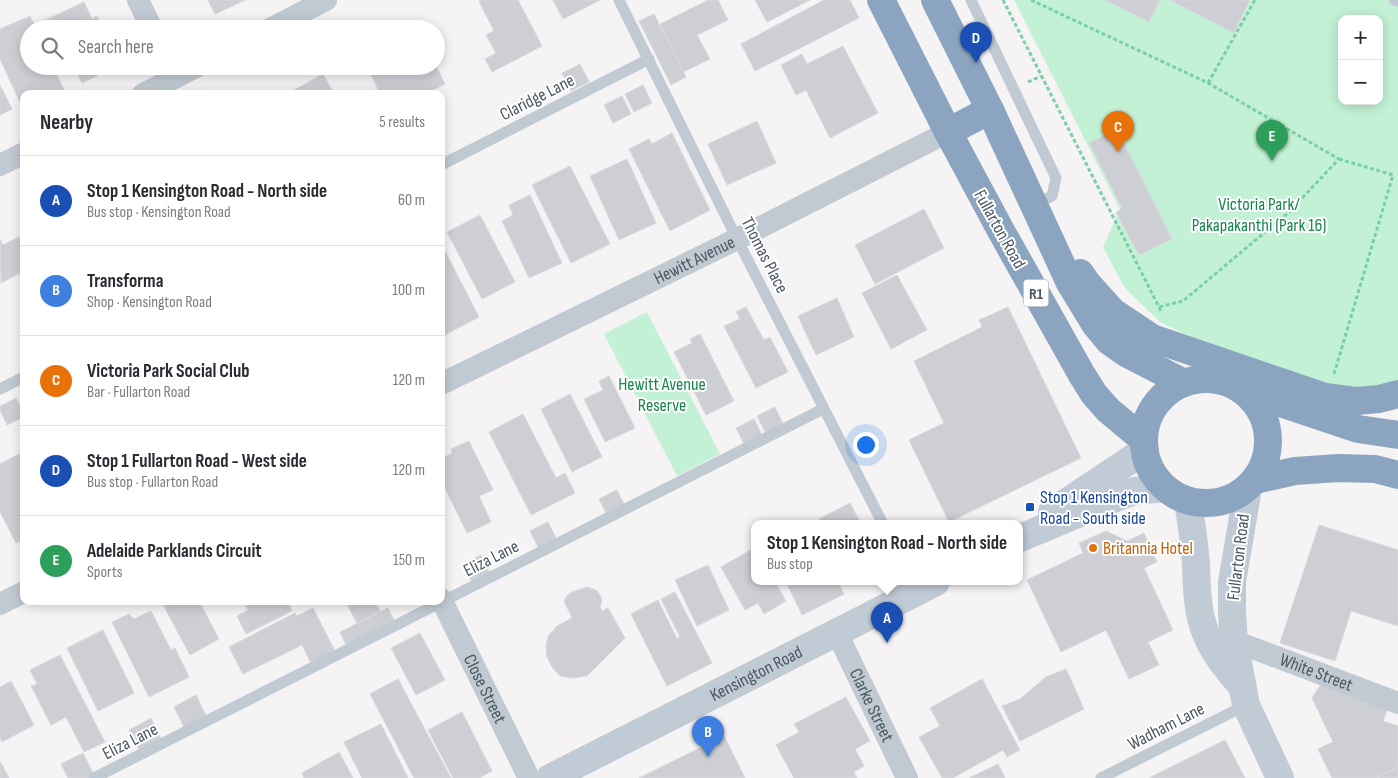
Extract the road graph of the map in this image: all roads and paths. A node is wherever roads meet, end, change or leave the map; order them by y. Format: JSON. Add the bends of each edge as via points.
{"nodes":[{"id":1,"x":138,"y":0,"type":"edge"},
{"id":2,"x":326,"y":0,"type":"edge"},
{"id":3,"x":620,"y":0,"type":"edge"},
{"id":4,"x":881,"y":0,"type":"edge"},
{"id":5,"x":935,"y":0,"type":"edge"},
{"id":6,"x":971,"y":0,"type":"edge"},
{"id":7,"x":1003,"y":0,"type":"edge"},
{"id":8,"x":1031,"y":0,"type":"edge"},
{"id":9,"x":1255,"y":0,"type":"edge"},
{"id":10,"x":1394,"y":0,"type":"edge"},
{"id":11,"x":1398,"y":1,"type":"edge"},
{"id":12,"x":148,"y":20,"type":"edge"},
{"id":13,"x":287,"y":20,"type":"edge"},
{"id":14,"x":649,"y":59,"type":"junction"},
{"id":15,"x":1041,"y":76,"type":"junction"},
{"id":16,"x":178,"y":79,"type":"edge"},
{"id":17,"x":1208,"y":84,"type":"junction"},
{"id":18,"x":1022,"y":85,"type":"dead end"},
{"id":19,"x":152,"y":90,"type":"edge"},
{"id":20,"x":990,"y":110,"type":"junction"},
{"id":21,"x":948,"y":132,"type":"junction"},
{"id":22,"x":20,"y":155,"type":"edge"},
{"id":23,"x":1339,"y":158,"type":"junction"},
{"id":24,"x":445,"y":164,"type":"edge"},
{"id":25,"x":0,"y":165,"type":"edge"},
{"id":26,"x":1396,"y":175,"type":"edge"},
{"id":27,"x":1035,"y":208,"type":"junction"},
{"id":28,"x":737,"y":239,"type":"junction"},
{"id":29,"x":1159,"y":307,"type":"junction"},
{"id":30,"x":1164,"y":318,"type":"dead end"},
{"id":31,"x":20,"y":379,"type":"edge"},
{"id":32,"x":1332,"y":380,"type":"dead end"},
{"id":33,"x":445,"y":382,"type":"edge"},
{"id":34,"x":1184,"y":383,"type":"junction"},
{"id":35,"x":0,"y":389,"type":"edge"},
{"id":36,"x":1241,"y":390,"type":"junction"},
{"id":37,"x":1398,"y":394,"type":"edge"},
{"id":38,"x":823,"y":409,"type":"junction"},
{"id":39,"x":1398,"y":435,"type":"edge"},
{"id":40,"x":1144,"y":445,"type":"junction"},
{"id":41,"x":1398,"y":475,"type":"edge"},
{"id":42,"x":1251,"y":484,"type":"junction"},
{"id":43,"x":1176,"y":494,"type":"junction"},
{"id":44,"x":881,"y":520,"type":"edge"},
{"id":45,"x":1023,"y":532,"type":"edge"},
{"id":46,"x":1023,"y":537,"type":"edge"},
{"id":47,"x":922,"y":585,"type":"edge"},
{"id":48,"x":20,"y":594,"type":"edge"},
{"id":49,"x":445,"y":598,"type":"edge"},
{"id":50,"x":0,"y":604,"type":"edge"},
{"id":51,"x":432,"y":605,"type":"edge"},
{"id":52,"x":444,"y":605,"type":"edge"},
{"id":53,"x":837,"y":633,"type":"junction"},
{"id":54,"x":1234,"y":641,"type":"junction"},
{"id":55,"x":1244,"y":696,"type":"junction"},
{"id":56,"x":1398,"y":703,"type":"edge"},
{"id":57,"x":94,"y":778,"type":"edge"},
{"id":58,"x":529,"y":778,"type":"edge"},
{"id":59,"x":550,"y":778,"type":"edge"},
{"id":60,"x":907,"y":778,"type":"edge"},
{"id":61,"x":1101,"y":778,"type":"edge"},
{"id":62,"x":1280,"y":778,"type":"edge"}],
"edges":[{"from":1,"to":12,"type":"street"},
{"from":2,"to":13,"type":"street"},
{"from":3,"to":14,"type":"lane","name":"Thomas Place"},
{"from":4,"to":21,"type":"highway","name":"Fullarton Road","number":"R1"},
{"from":5,"to":20,"type":"highway","number":"R1"},
{"from":6,"to":27,"type":"lane","via":[[1056,178],[1052,196]]},
{"from":7,"to":15,"type":"path"},
{"from":8,"to":17,"type":"path"},
{"from":9,"to":17,"type":"path"},
{"from":10,"to":11,"type":"lane"},
{"from":14,"to":24,"type":"lane","name":"Claridge Lane"},
{"from":14,"to":28,"type":"lane","name":"Thomas Place"},
{"from":15,"to":18,"type":"path"},
{"from":15,"to":29,"type":"path"},
{"from":16,"to":19,"type":"street"},
{"from":17,"to":23,"type":"path"},
{"from":20,"to":21,"type":"highway"},
{"from":20,"to":27,"type":"highway","number":"R1"},
{"from":21,"to":28,"type":"street","name":"Hewitt Avenue"},
{"from":21,"to":40,"type":"highway","name":"Fullarton Road","number":"R1","via":[[1092,391]]},
{"from":22,"to":25,"type":"street"},
{"from":23,"to":26,"type":"path"},
{"from":23,"to":29,"type":"path","via":[[1288,213],[1183,301]]},
{"from":26,"to":32,"type":"path"},
{"from":27,"to":34,"type":"highway","number":"R1","via":[[1070,283],[1109,341]]},
{"from":27,"to":37,"type":"highway","via":[[1086,283],[1113,312],[1152,338],[1325,397],[1356,401]]},
{"from":28,"to":33,"type":"street","name":"Hewitt Avenue"},
{"from":28,"to":38,"type":"lane","name":"Thomas Place"},
{"from":29,"to":30,"type":"path"},
{"from":31,"to":35,"type":"lane"},
{"from":34,"to":36,"type":"highway","via":[[1213,380]]},
{"from":34,"to":40,"type":"highway","via":[[1168,392],[1156,405],[1149,416]]},
{"from":36,"to":39,"type":"highway","via":[[1358,429]]},
{"from":36,"to":42,"type":"highway","via":[[1260,411],[1269,439],[1263,467]]},
{"from":38,"to":44,"type":"lane","name":"Thomas Place"},
{"from":38,"to":49,"type":"lane","name":"Eliza Lane"},
{"from":40,"to":43,"type":"highway","via":[[1151,471],[1157,480]]},
{"from":40,"to":45,"type":"main road"},
{"from":41,"to":42,"type":"highway","via":[[1376,469],[1338,468],[1295,471]]},
{"from":42,"to":43,"type":"highway","via":[[1237,495],[1213,503],[1200,503]]},
{"from":42,"to":54,"type":"main road","name":"Fullarton Road","via":[[1232,582]]},
{"from":43,"to":46,"type":"main road","via":[[1144,490],[1122,495]]},
{"from":43,"to":55,"type":"main road","name":"Fullarton Road","via":[[1196,566],[1204,629],[1219,660]]},
{"from":47,"to":53,"type":"main road","name":"Kensington Road"},
{"from":48,"to":50,"type":"street"},
{"from":51,"to":57,"type":"lane","name":"Eliza Lane"},
{"from":52,"to":58,"type":"street","name":"Close Street"},
{"from":53,"to":59,"type":"main road","name":"Kensington Road"},
{"from":53,"to":60,"type":"street","name":"Clarke Street"},
{"from":54,"to":55,"type":"main road","name":"Fullarton Road"},
{"from":54,"to":56,"type":"street","name":"White Street"},
{"from":55,"to":61,"type":"lane","name":"Wadham Lane"},
{"from":55,"to":62,"type":"main road","name":"Fullarton Road"}]}
